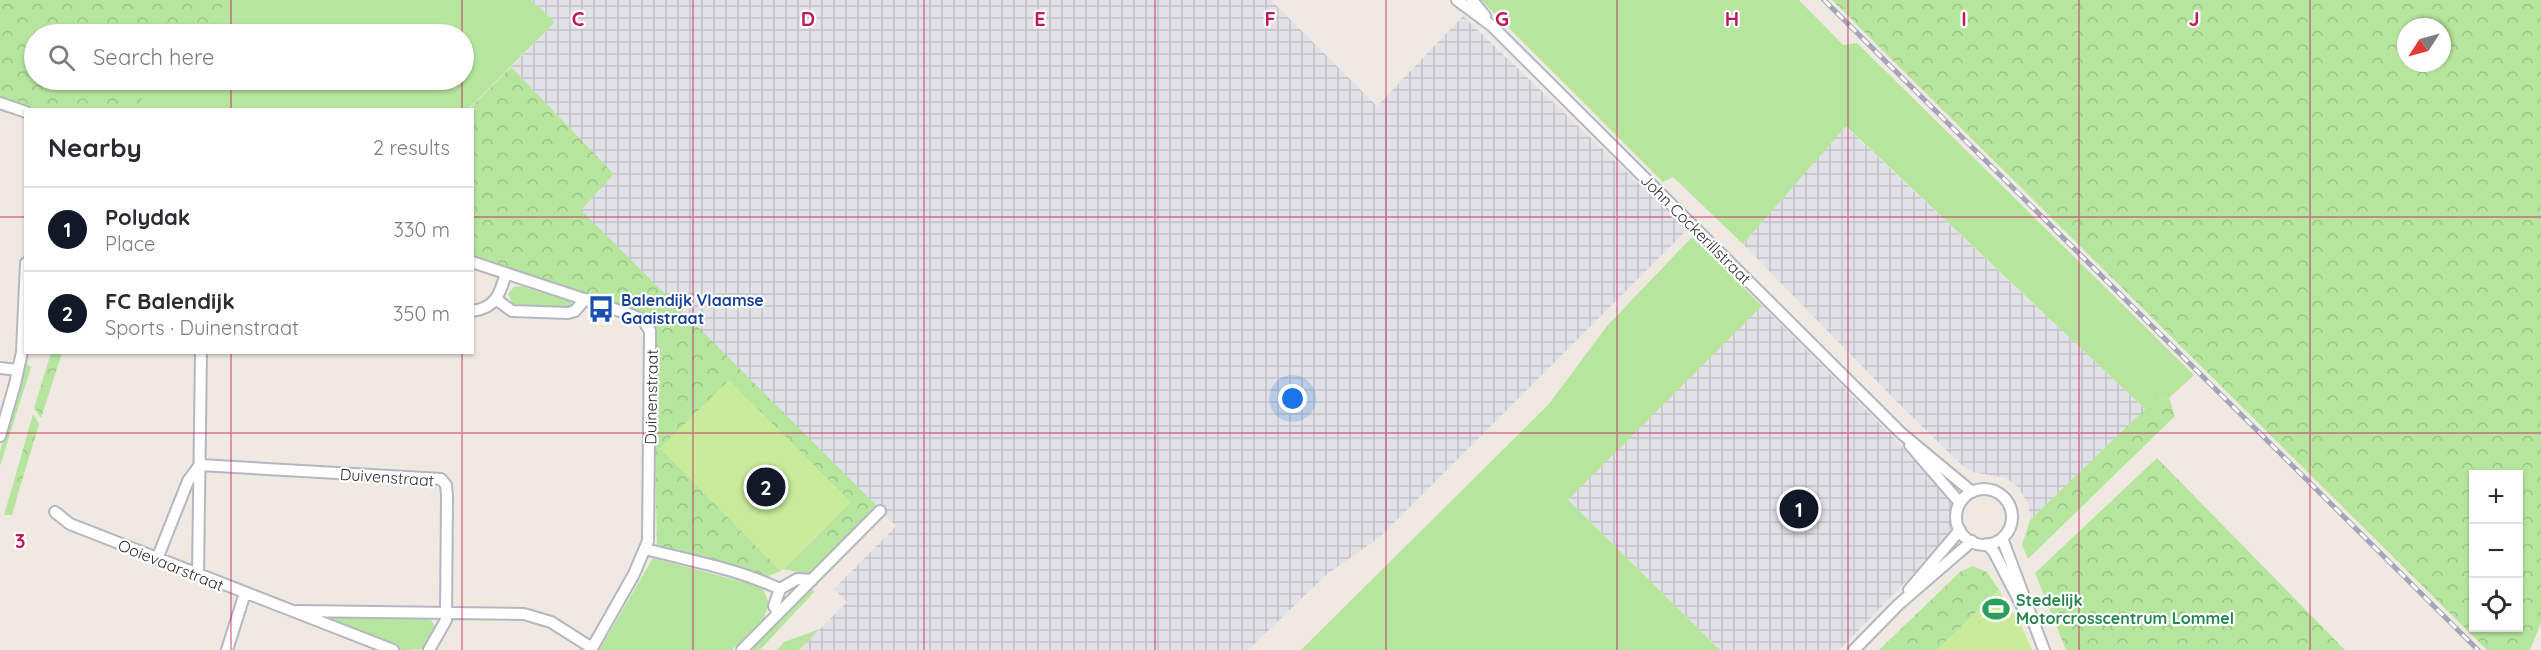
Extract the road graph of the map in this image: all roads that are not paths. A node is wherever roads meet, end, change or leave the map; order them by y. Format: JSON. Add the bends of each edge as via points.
{"nodes":[{"id":1,"x":1457,"y":0,"type":"edge"},
{"id":2,"x":1472,"y":0,"type":"edge"},
{"id":3,"x":1492,"y":26,"type":"junction"},
{"id":4,"x":0,"y":103,"type":"edge"},
{"id":5,"x":24,"y":111,"type":"edge"},
{"id":6,"x":474,"y":263,"type":"edge"},
{"id":7,"x":506,"y":273,"type":"junction"},
{"id":8,"x":585,"y":299,"type":"junction"},
{"id":9,"x":497,"y":300,"type":"junction"},
{"id":10,"x":24,"y":308,"type":"edge"},
{"id":11,"x":474,"y":311,"type":"edge"},
{"id":12,"x":201,"y":354,"type":"edge"},
{"id":13,"x":0,"y":368,"type":"edge"},
{"id":14,"x":18,"y":370,"type":"junction"},
{"id":15,"x":1901,"y":433,"type":"junction"},
{"id":16,"x":0,"y":436,"type":"edge"},
{"id":17,"x":200,"y":465,"type":"junction"},
{"id":18,"x":1972,"y":492,"type":"junction"},
{"id":19,"x":1960,"y":503,"type":"junction"},
{"id":20,"x":55,"y":512,"type":"dead end"},
{"id":21,"x":880,"y":512,"type":"dead end"},
{"id":22,"x":1960,"y":530,"type":"junction"},
{"id":23,"x":2002,"y":538,"type":"junction"},
{"id":24,"x":1972,"y":541,"type":"junction"},
{"id":25,"x":1987,"y":544,"type":"junction"},
{"id":26,"x":646,"y":549,"type":"junction"},
{"id":27,"x":157,"y":559,"type":"junction"},
{"id":28,"x":198,"y":575,"type":"junction"},
{"id":29,"x":813,"y":580,"type":"junction"},
{"id":30,"x":780,"y":589,"type":"junction"},
{"id":31,"x":245,"y":593,"type":"junction"},
{"id":32,"x":1898,"y":605,"type":"junction"},
{"id":33,"x":291,"y":611,"type":"junction"},
{"id":34,"x":447,"y":612,"type":"junction"},
{"id":35,"x":778,"y":613,"type":"junction"},
{"id":36,"x":2035,"y":629,"type":"junction"},
{"id":37,"x":592,"y":649,"type":"edge"},
{"id":38,"x":227,"y":650,"type":"edge"},
{"id":39,"x":393,"y":650,"type":"edge"},
{"id":40,"x":429,"y":650,"type":"edge"},
{"id":41,"x":742,"y":650,"type":"edge"},
{"id":42,"x":1854,"y":650,"type":"edge"},
{"id":43,"x":2044,"y":650,"type":"edge"}],
"edges":[{"from":1,"to":3,"type":"street","name":"John Cockerillstraat"},
{"from":2,"to":3,"type":"street","name":"John Cockerillstraat"},
{"from":3,"to":15,"type":"street","name":"John Cockerillstraat"},
{"from":4,"to":5,"type":"street"},
{"from":6,"to":7,"type":"street","name":"Duinenstraat"},
{"from":7,"to":8,"type":"street","name":"Duinenstraat"},
{"from":7,"to":9,"type":"street"},
{"from":8,"to":9,"type":"street","via":[[568,313],[512,311]]},
{"from":8,"to":26,"type":"street","name":"Duinenstraat","via":[[643,320],[650,331]]},
{"from":9,"to":11,"type":"street","via":[[489,307]]},
{"from":10,"to":14,"type":"street"},
{"from":12,"to":17,"type":"street"},
{"from":13,"to":14,"type":"street"},
{"from":14,"to":16,"type":"street"},
{"from":15,"to":18,"type":"street","name":"John Cockerillstraat"},
{"from":15,"to":19,"type":"street","name":"John Cockerillstraat"},
{"from":17,"to":27,"type":"street","via":[[188,481]]},
{"from":17,"to":28,"type":"street"},
{"from":17,"to":34,"type":"street","name":"Duivenstraat","via":[[441,479],[447,495]]},
{"from":18,"to":19,"type":"street"},
{"from":18,"to":23,"type":"street","via":[[1997,492],[2010,505],[2011,523]]},
{"from":19,"to":22,"type":"street"},
{"from":20,"to":27,"type":"street","name":"Ooievaarstraat","via":[[70,524]]},
{"from":21,"to":29,"type":"street"},
{"from":22,"to":24,"type":"street"},
{"from":22,"to":32,"type":"street"},
{"from":23,"to":25,"type":"street"},
{"from":23,"to":36,"type":"street"},
{"from":24,"to":25,"type":"street"},
{"from":24,"to":32,"type":"street"},
{"from":25,"to":36,"type":"street"},
{"from":26,"to":30,"type":"street","via":[[764,581]]},
{"from":26,"to":37,"type":"street","name":"Duinenstraat"},
{"from":27,"to":28,"type":"street","name":"Ooievaarstraat"},
{"from":28,"to":31,"type":"street","name":"Ooievaarstraat"},
{"from":29,"to":30,"type":"street","via":[[797,579]]},
{"from":29,"to":35,"type":"street"},
{"from":30,"to":35,"type":"street","via":[[774,606]]},
{"from":31,"to":33,"type":"street","name":"Ooievaarstraat"},
{"from":31,"to":38,"type":"street"},
{"from":32,"to":42,"type":"street"},
{"from":33,"to":34,"type":"street","name":"Ooievaarstraat"},
{"from":33,"to":39,"type":"street","name":"Ooievaarstraat"},
{"from":34,"to":37,"type":"street","name":"Ooievaarstraat","via":[[535,616]]},
{"from":34,"to":40,"type":"street"},
{"from":35,"to":41,"type":"street"},
{"from":36,"to":43,"type":"street"}]}
